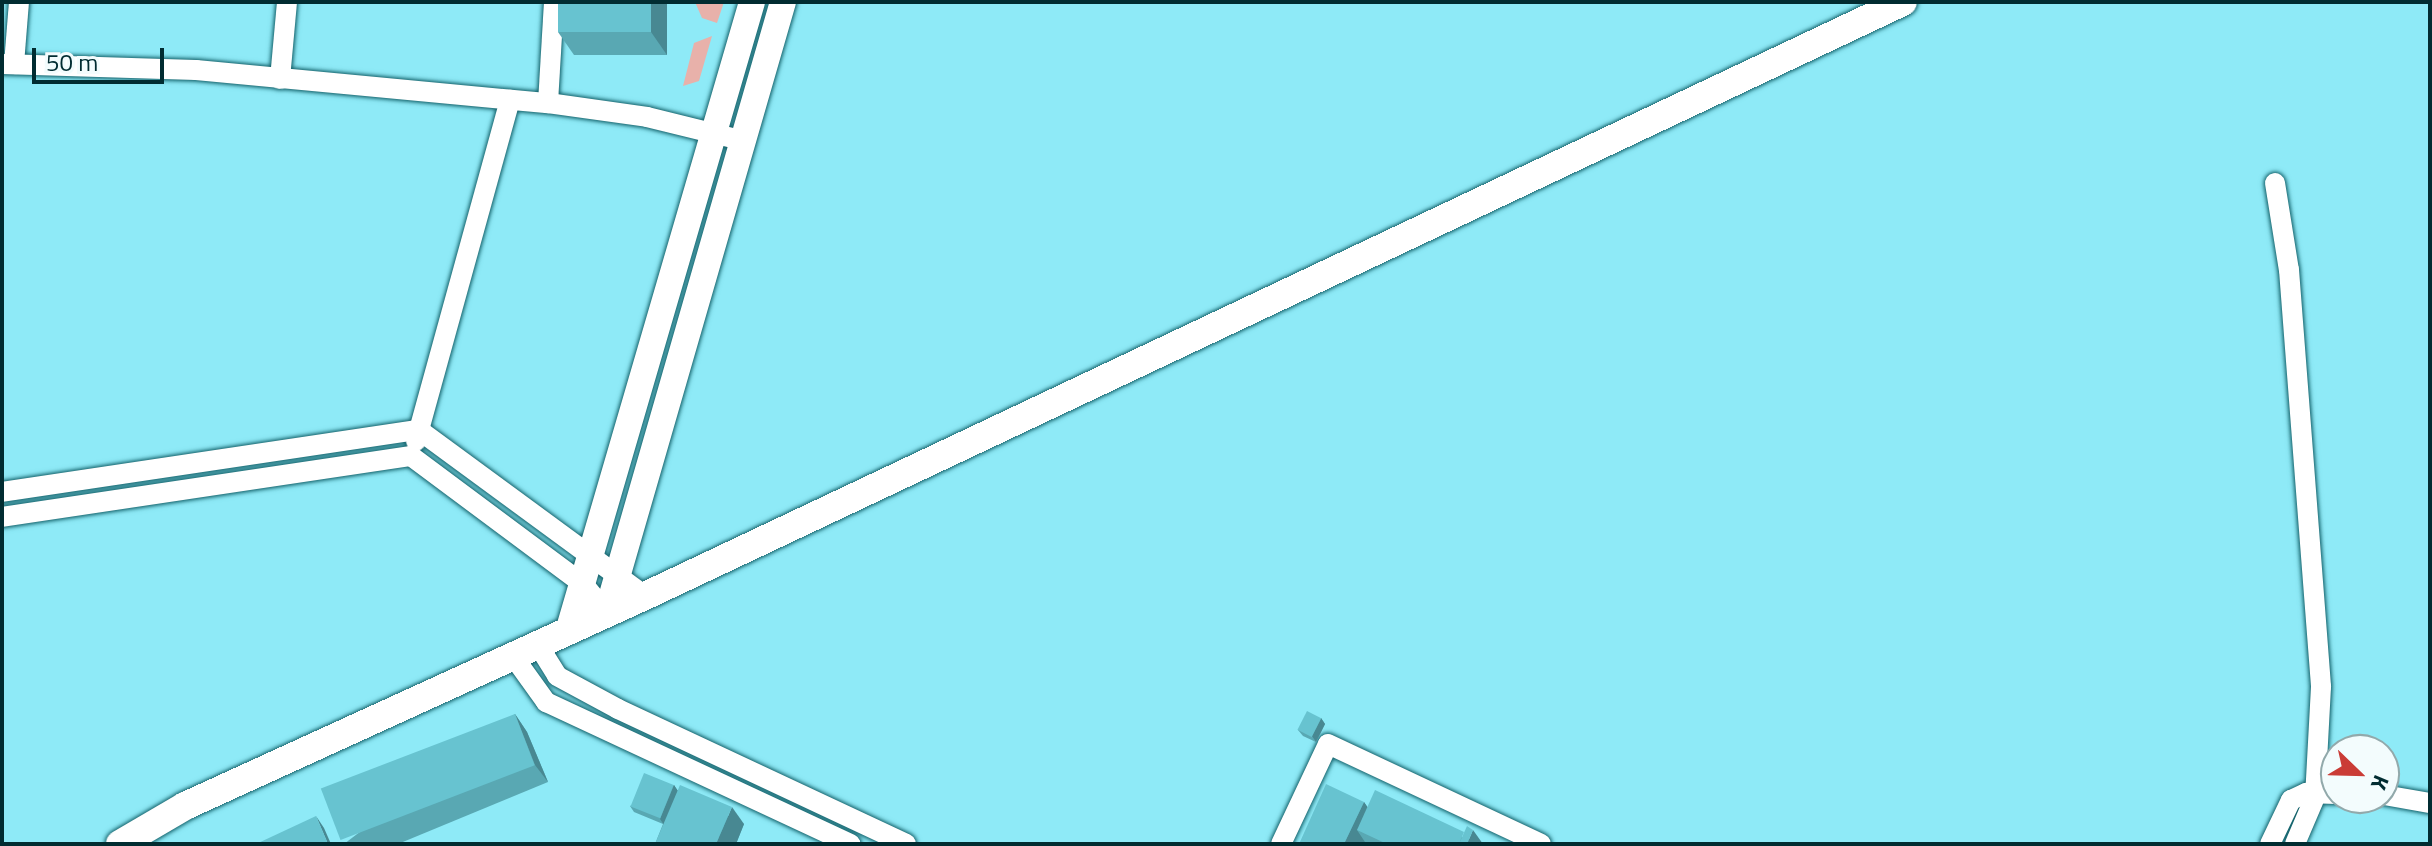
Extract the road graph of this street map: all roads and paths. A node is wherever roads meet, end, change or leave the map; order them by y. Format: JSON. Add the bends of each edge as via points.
{"nodes":[{"id":1,"x":19,"y":2,"type":"edge"},
{"id":2,"x":287,"y":2,"type":"edge"},
{"id":3,"x":554,"y":2,"type":"edge"},
{"id":4,"x":752,"y":2,"type":"edge"},
{"id":5,"x":783,"y":2,"type":"edge"},
{"id":6,"x":1874,"y":2,"type":"edge"},
{"id":7,"x":1903,"y":2,"type":"edge"},
{"id":8,"x":1789,"y":56,"type":"junction"},
{"id":9,"x":8,"y":64,"type":"edge"},
{"id":10,"x":280,"y":79,"type":"junction"},
{"id":11,"x":510,"y":100,"type":"junction"},
{"id":12,"x":548,"y":103,"type":"junction"},
{"id":13,"x":716,"y":132,"type":"junction"},
{"id":14,"x":745,"y":141,"type":"junction"},
{"id":15,"x":2275,"y":183,"type":"dead end"},
{"id":16,"x":419,"y":430,"type":"junction"},
{"id":17,"x":411,"y":456,"type":"junction"},
{"id":18,"x":2,"y":492,"type":"edge"},
{"id":19,"x":2,"y":517,"type":"edge"},
{"id":20,"x":592,"y":558,"type":"junction"},
{"id":21,"x":618,"y":576,"type":"junction"},
{"id":22,"x":584,"y":585,"type":"junction"},
{"id":23,"x":645,"y":596,"type":"junction"},
{"id":24,"x":607,"y":612,"type":"junction"},
{"id":25,"x":568,"y":632,"type":"junction"},
{"id":26,"x":526,"y":650,"type":"junction"},
{"id":27,"x":2320,"y":796,"type":"edge"},
{"id":28,"x":2315,"y":797,"type":"junction"},
{"id":29,"x":2400,"y":798,"type":"edge"},
{"id":30,"x":2430,"y":803,"type":"edge"},
{"id":31,"x":120,"y":844,"type":"edge"},
{"id":32,"x":851,"y":844,"type":"edge"},
{"id":33,"x":906,"y":844,"type":"edge"},
{"id":34,"x":1281,"y":844,"type":"edge"},
{"id":35,"x":1541,"y":844,"type":"edge"},
{"id":36,"x":2270,"y":844,"type":"edge"},
{"id":37,"x":2295,"y":844,"type":"edge"}],
"edges":[{"from":1,"to":9,"type":"street"},
{"from":2,"to":10,"type":"street"},
{"from":3,"to":12,"type":"street"},
{"from":4,"to":13,"type":"street"},
{"from":5,"to":14,"type":"street"},
{"from":6,"to":8,"type":"main road"},
{"from":7,"to":8,"type":"main road"},
{"from":8,"to":23,"type":"main road"},
{"from":9,"to":10,"type":"street","via":[[165,68]]},
{"from":10,"to":11,"type":"street"},
{"from":11,"to":12,"type":"street"},
{"from":11,"to":16,"type":"street"},
{"from":12,"to":13,"type":"street"},
{"from":13,"to":14,"type":"street"},
{"from":13,"to":20,"type":"street"},
{"from":14,"to":21,"type":"street"},
{"from":15,"to":28,"type":"street","via":[[2289,270],[2319,654]]},
{"from":16,"to":17,"type":"street"},
{"from":16,"to":18,"type":"street"},
{"from":16,"to":20,"type":"street"},
{"from":17,"to":19,"type":"street"},
{"from":17,"to":22,"type":"street"},
{"from":20,"to":21,"type":"street"},
{"from":20,"to":22,"type":"street"},
{"from":21,"to":23,"type":"street"},
{"from":21,"to":24,"type":"street"},
{"from":22,"to":24,"type":"street"},
{"from":22,"to":25,"type":"street"},
{"from":23,"to":24,"type":"main road"},
{"from":24,"to":25,"type":"main road"},
{"from":25,"to":26,"type":"main road"},
{"from":26,"to":31,"type":"main road","via":[[185,806]]},
{"from":26,"to":32,"type":"street","via":[[546,702]]},
{"from":26,"to":33,"type":"street","via":[[590,695]]},
{"from":27,"to":28,"type":"street"},
{"from":28,"to":36,"type":"street","via":[[2306,793],[2291,800]]},
{"from":28,"to":37,"type":"street"},
{"from":29,"to":30,"type":"street"},
{"from":34,"to":35,"type":"street","via":[[1328,744]]}]}
